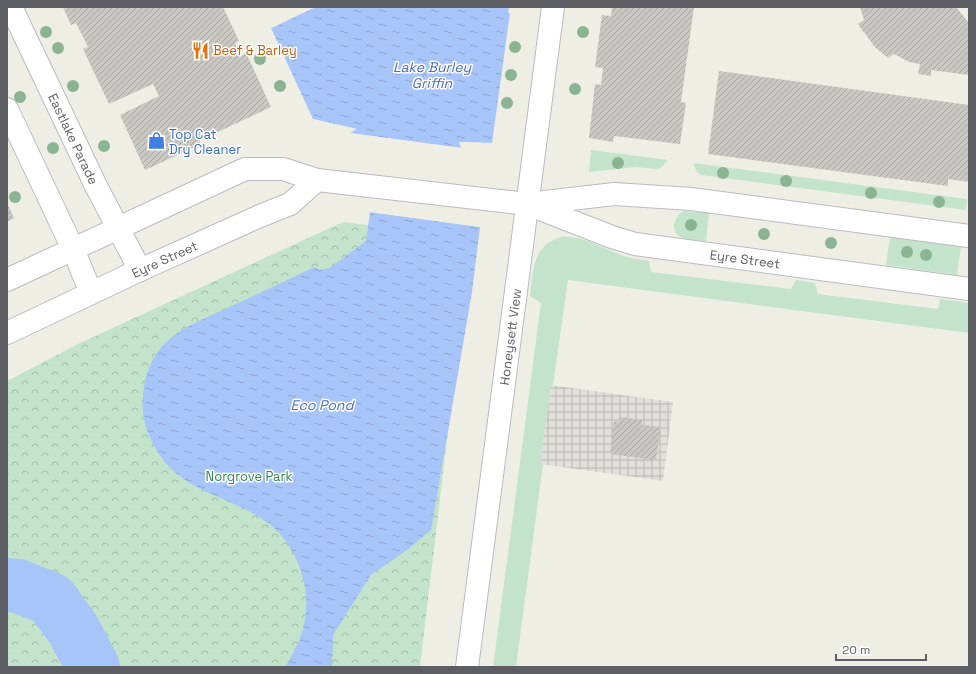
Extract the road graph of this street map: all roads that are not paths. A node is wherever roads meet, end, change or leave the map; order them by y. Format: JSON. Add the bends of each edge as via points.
{"nodes":[{"id":1,"x":11,"y":7,"type":"edge"},
{"id":2,"x":553,"y":7,"type":"edge"},
{"id":3,"x":7,"y":109,"type":"edge"},
{"id":4,"x":317,"y":180,"type":"junction"},
{"id":5,"x":528,"y":204,"type":"junction"},
{"id":6,"x":117,"y":228,"type":"junction"},
{"id":7,"x":969,"y":236,"type":"edge"},
{"id":8,"x":73,"y":249,"type":"junction"},
{"id":9,"x":140,"y":270,"type":"junction"},
{"id":10,"x":7,"y":280,"type":"edge"},
{"id":11,"x":969,"y":289,"type":"edge"},
{"id":12,"x":91,"y":293,"type":"junction"},
{"id":13,"x":7,"y":333,"type":"edge"},
{"id":14,"x":467,"y":667,"type":"edge"}],
"edges":[{"from":1,"to":6,"type":"street","name":"Eastlake Parade"},
{"from":2,"to":5,"type":"street","name":"Honeysett View"},
{"from":3,"to":8,"type":"street"},
{"from":4,"to":5,"type":"street","name":"Eyre Street"},
{"from":4,"to":6,"type":"street","name":"Eyre Street","via":[[283,169],[245,169]]},
{"from":4,"to":9,"type":"street","name":"Eyre Street","via":[[290,204]]},
{"from":5,"to":7,"type":"street","name":"Eyre Street","via":[[614,194],[679,198]]},
{"from":5,"to":11,"type":"street","name":"Eyre Street","via":[[635,244]]},
{"from":5,"to":14,"type":"street","name":"Honeysett View"},
{"from":6,"to":8,"type":"street","name":"Eyre Street"},
{"from":6,"to":9,"type":"street","name":"Eastlake Parade"},
{"from":8,"to":10,"type":"street","name":"Eyre Street"},
{"from":8,"to":12,"type":"street"},
{"from":9,"to":12,"type":"street","name":"Eyre Street"},
{"from":12,"to":13,"type":"street","name":"Eyre Street"}]}
